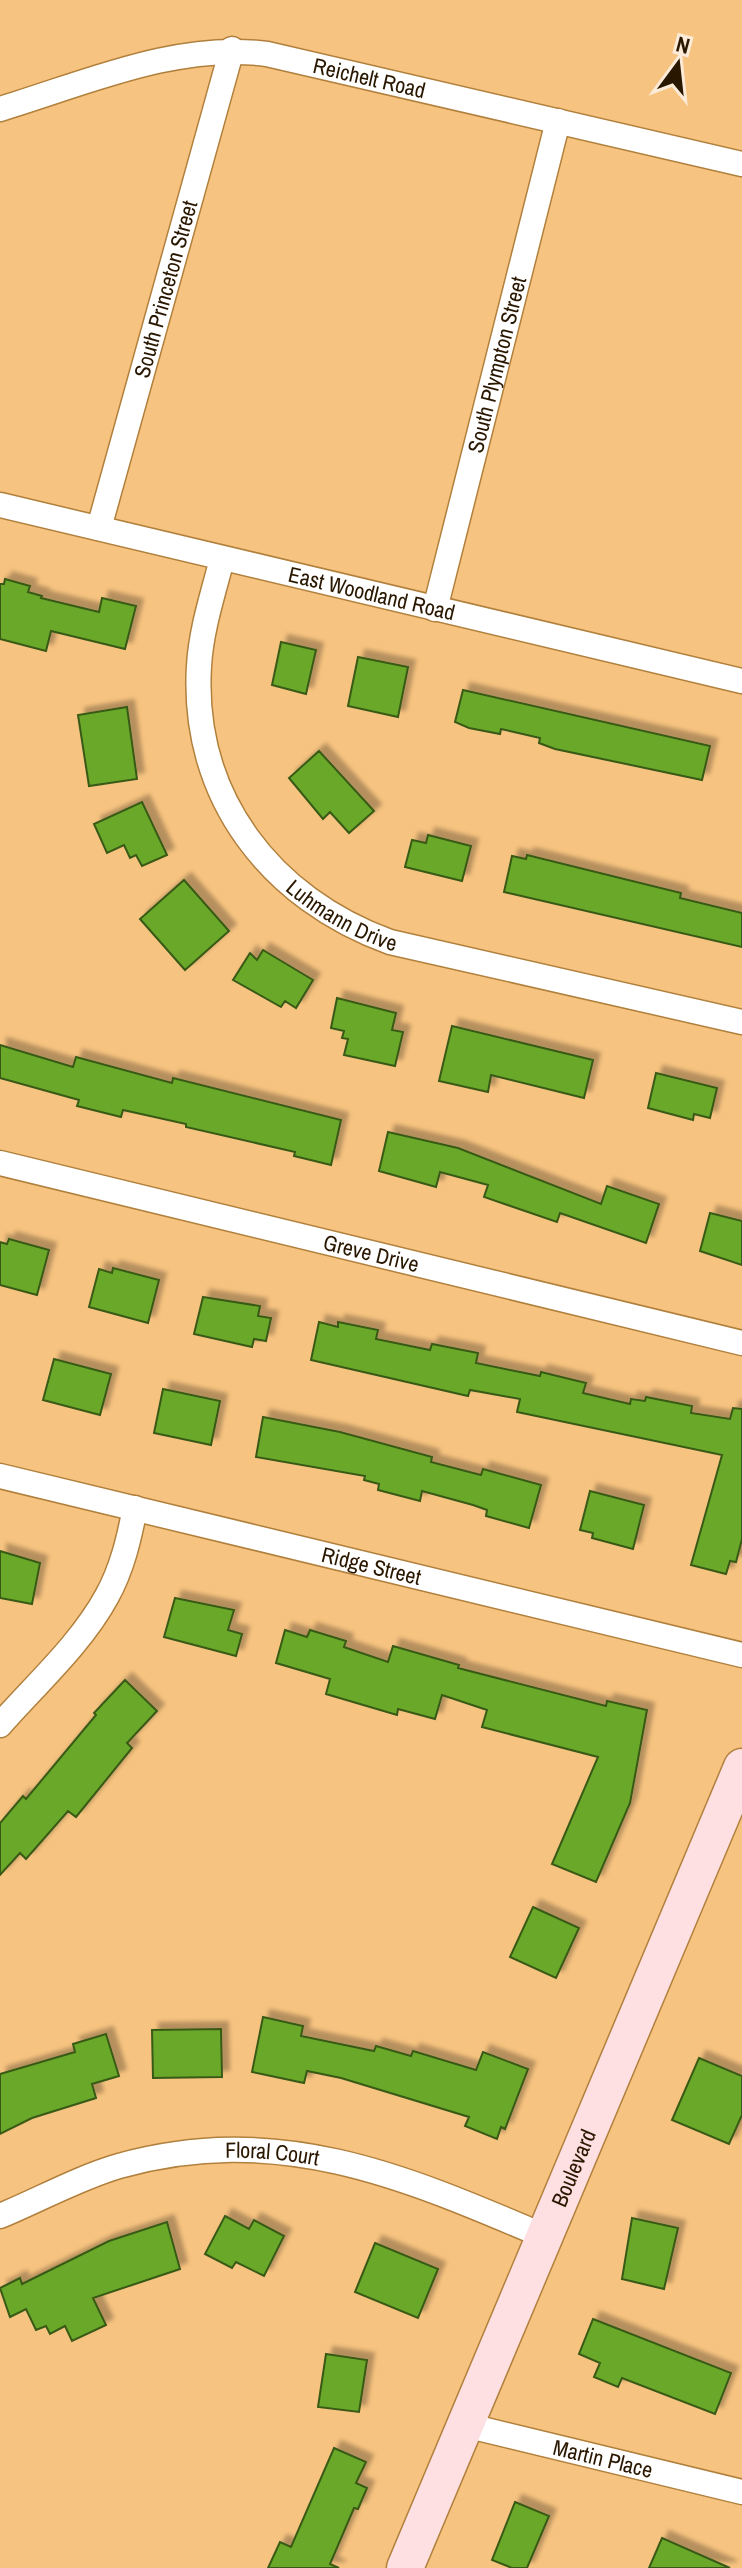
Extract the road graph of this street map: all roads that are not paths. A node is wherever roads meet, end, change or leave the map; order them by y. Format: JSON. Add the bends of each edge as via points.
{"nodes":[{"id":1,"x":232,"y":49,"type":"junction"},
{"id":2,"x":0,"y":109,"type":"edge"},
{"id":3,"x":558,"y":121,"type":"junction"},
{"id":4,"x":742,"y":164,"type":"edge"},
{"id":5,"x":0,"y":505,"type":"edge"},
{"id":6,"x":99,"y":528,"type":"junction"},
{"id":7,"x":222,"y":559,"type":"junction"},
{"id":8,"x":435,"y":609,"type":"junction"},
{"id":9,"x":742,"y":681,"type":"edge"},
{"id":10,"x":742,"y":1022,"type":"edge"},
{"id":11,"x":0,"y":1163,"type":"edge"},
{"id":12,"x":742,"y":1343,"type":"edge"},
{"id":13,"x":0,"y":1476,"type":"edge"},
{"id":14,"x":135,"y":1508,"type":"junction"},
{"id":15,"x":742,"y":1655,"type":"edge"},
{"id":16,"x":0,"y":1725,"type":"edge"},
{"id":17,"x":742,"y":1767,"type":"edge"},
{"id":18,"x":0,"y":2216,"type":"edge"},
{"id":19,"x":544,"y":2236,"type":"junction"},
{"id":20,"x":465,"y":2425,"type":"junction"},
{"id":21,"x":742,"y":2492,"type":"edge"},
{"id":22,"x":405,"y":2568,"type":"edge"}],
"edges":[{"from":1,"to":2,"type":"street","name":"Reichelt Road","via":[[191,53]]},
{"from":1,"to":3,"type":"street","name":"Reichelt Road"},
{"from":1,"to":6,"type":"street","name":"South Princeton Street"},
{"from":3,"to":4,"type":"street","name":"Reichelt Road"},
{"from":3,"to":8,"type":"street","name":"South Plympton Street"},
{"from":5,"to":6,"type":"street","name":"East Woodland Road"},
{"from":6,"to":7,"type":"street","name":"East Woodland Road"},
{"from":7,"to":8,"type":"street","name":"East Woodland Road"},
{"from":7,"to":10,"type":"street","name":"Luhmann Drive","via":[[199,664],[206,744],[217,782],[243,832],[291,888],[357,930],[390,942]]},
{"from":8,"to":9,"type":"street","name":"East Woodland Road"},
{"from":11,"to":12,"type":"street","name":"Greve Drive"},
{"from":13,"to":14,"type":"street","name":"Ridge Street"},
{"from":14,"to":15,"type":"street","name":"Ridge Street"},
{"from":14,"to":16,"type":"street","via":[[125,1554],[107,1597]]},
{"from":17,"to":19,"type":"street","name":"Boulevard"},
{"from":18,"to":19,"type":"street","name":"Floral Court","via":[[118,2166],[228,2149],[309,2154],[373,2168]]},
{"from":19,"to":20,"type":"street","name":"Boulevard"},
{"from":20,"to":21,"type":"street","name":"Martin Place"},
{"from":20,"to":22,"type":"street","name":"Boulevard"}]}
